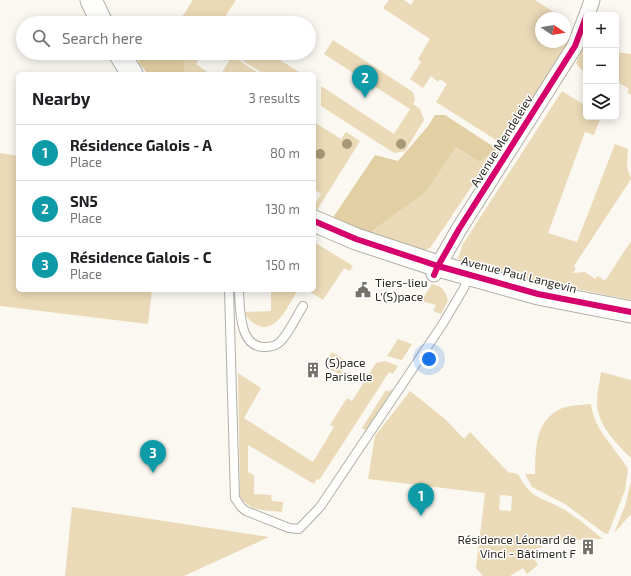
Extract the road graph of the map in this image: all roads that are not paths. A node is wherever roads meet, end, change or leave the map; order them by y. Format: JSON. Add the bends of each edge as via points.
{"nodes":[{"id":1,"x":91,"y":0,"type":"edge"},
{"id":2,"x":592,"y":0,"type":"edge"},
{"id":3,"x":588,"y":12,"type":"edge"},
{"id":4,"x":99,"y":16,"type":"edge"},
{"id":5,"x":583,"y":24,"type":"edge"},
{"id":6,"x":123,"y":60,"type":"edge"},
{"id":7,"x":131,"y":72,"type":"edge"},
{"id":8,"x":316,"y":222,"type":"edge"},
{"id":9,"x":316,"y":235,"type":"edge"},
{"id":10,"x":436,"y":270,"type":"junction"},
{"id":11,"x":467,"y":279,"type":"junction"},
{"id":12,"x":229,"y":292,"type":"edge"},
{"id":13,"x":239,"y":292,"type":"edge"},
{"id":14,"x":303,"y":306,"type":"dead end"},
{"id":15,"x":631,"y":312,"type":"edge"}],
"edges":[{"from":1,"to":4,"type":"street"},
{"from":2,"to":3,"type":"street","name":"Avenue Mendeleiev"},
{"from":5,"to":10,"type":"street","name":"Avenue Mendeleiev","via":[[575,46]]},
{"from":6,"to":7,"type":"street"},
{"from":8,"to":10,"type":"street","name":"Avenue Paul Langevin"},
{"from":9,"to":10,"type":"street","name":"Avenue Paul Langevin","via":[[357,251]]},
{"from":10,"to":11,"type":"street","name":"Avenue Paul Langevin"},
{"from":11,"to":12,"type":"lane","via":[[430,345],[320,507],[299,528],[289,528],[246,511],[236,498]]},
{"from":11,"to":15,"type":"street","name":"Avenue Paul Langevin"},
{"from":13,"to":14,"type":"lane","via":[[240,314],[245,332],[251,342],[260,347],[270,347],[279,343]]}]}
